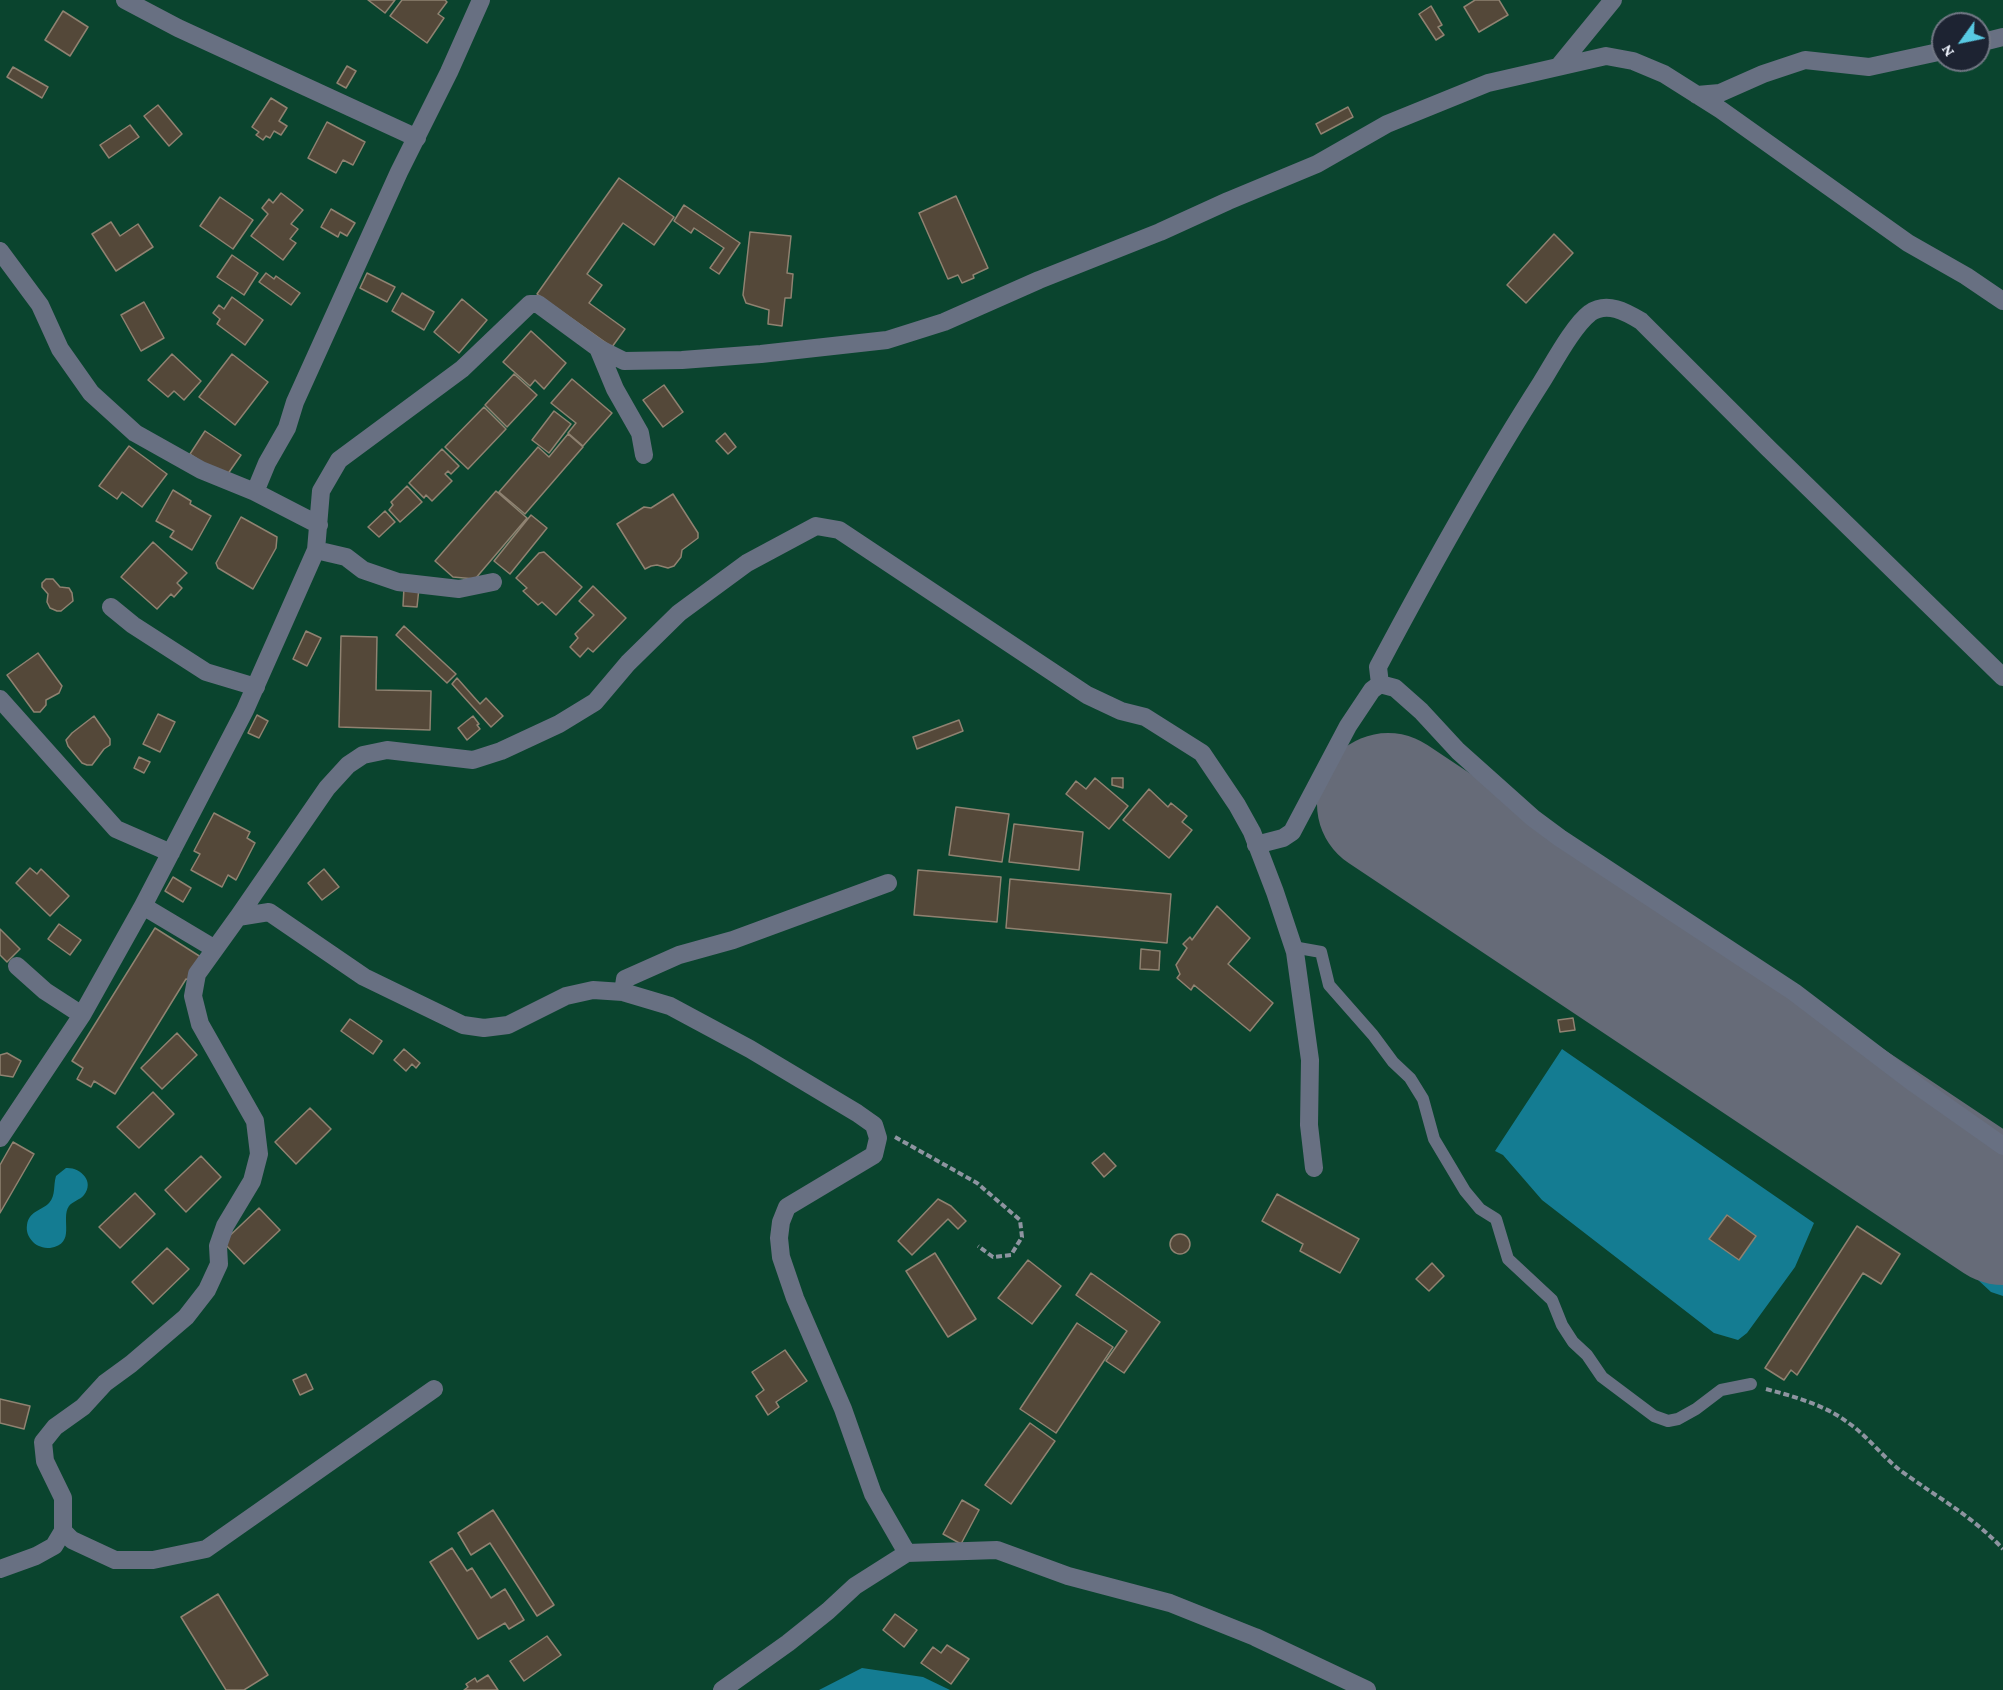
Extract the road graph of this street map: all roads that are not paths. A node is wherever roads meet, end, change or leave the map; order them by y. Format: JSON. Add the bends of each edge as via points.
{"nodes":[{"id":1,"x":125,"y":0,"type":"edge"},
{"id":2,"x":481,"y":0,"type":"edge"},
{"id":3,"x":1613,"y":0,"type":"edge"},
{"id":4,"x":1931,"y":54,"type":"edge"},
{"id":5,"x":1559,"y":66,"type":"junction"},
{"id":6,"x":1698,"y":95,"type":"junction"},
{"id":7,"x":417,"y":138,"type":"junction"},
{"id":8,"x":0,"y":251,"type":"edge"},
{"id":9,"x":2003,"y":301,"type":"edge"},
{"id":10,"x":598,"y":348,"type":"junction"},
{"id":11,"x":644,"y":455,"type":"dead end"},
{"id":12,"x":255,"y":492,"type":"junction"},
{"id":13,"x":319,"y":525,"type":"junction"},
{"id":14,"x":316,"y":550,"type":"junction"},
{"id":15,"x":493,"y":582,"type":"dead end"},
{"id":16,"x":111,"y":607,"type":"dead end"},
{"id":17,"x":2003,"y":677,"type":"edge"},
{"id":18,"x":1380,"y":684,"type":"junction"},
{"id":19,"x":256,"y":687,"type":"junction"},
{"id":20,"x":0,"y":699,"type":"edge"},
{"id":21,"x":1256,"y":845,"type":"junction"},
{"id":22,"x":171,"y":853,"type":"junction"},
{"id":23,"x":888,"y":883,"type":"dead end"},
{"id":24,"x":143,"y":906,"type":"junction"},
{"id":25,"x":238,"y":917,"type":"junction"},
{"id":26,"x":1293,"y":947,"type":"junction"},
{"id":27,"x":215,"y":949,"type":"junction"},
{"id":28,"x":17,"y":966,"type":"dead end"},
{"id":29,"x":623,"y":992,"type":"junction"},
{"id":30,"x":82,"y":1015,"type":"junction"},
{"id":31,"x":0,"y":1138,"type":"edge"},
{"id":32,"x":2003,"y":1146,"type":"edge"},
{"id":33,"x":1314,"y":1168,"type":"dead end"},
{"id":34,"x":1751,"y":1384,"type":"road end"},
{"id":35,"x":434,"y":1389,"type":"dead end"},
{"id":36,"x":63,"y":1531,"type":"junction"},
{"id":37,"x":907,"y":1553,"type":"junction"},
{"id":38,"x":0,"y":1569,"type":"edge"},
{"id":39,"x":722,"y":1690,"type":"edge"},
{"id":40,"x":1367,"y":1690,"type":"edge"}],
"edges":[{"from":1,"to":7,"type":"street"},
{"from":2,"to":7,"type":"street"},
{"from":3,"to":5,"type":"street"},
{"from":4,"to":6,"type":"street","via":[[1869,67],[1805,60],[1720,93]]},
{"from":5,"to":6,"type":"street","via":[[1606,56],[1633,61]]},
{"from":5,"to":10,"type":"street","via":[[1488,83],[1387,124],[1317,164],[1160,232],[980,308],[887,340],[682,360],[624,361]]},
{"from":6,"to":9,"type":"street","via":[[1908,243]]},
{"from":7,"to":12,"type":"street"},
{"from":8,"to":12,"type":"street","via":[[40,305],[60,349],[91,393],[135,433],[201,470]]},
{"from":10,"to":11,"type":"street","via":[[640,433]]},
{"from":10,"to":13,"type":"street","via":[[538,304],[530,304],[462,369],[339,460],[321,491]]},
{"from":12,"to":13,"type":"street"},
{"from":13,"to":14,"type":"street"},
{"from":14,"to":15,"type":"street","via":[[346,557],[363,570],[398,582],[459,589]]},
{"from":14,"to":19,"type":"street"},
{"from":16,"to":19,"type":"street","via":[[206,672]]},
{"from":17,"to":18,"type":"street","via":[[1641,321],[1618,308],[1592,311],[1581,321],[1508,435],[1378,667]]},
{"from":18,"to":21,"type":"street","via":[[1348,726],[1292,832]]},
{"from":18,"to":32,"type":"street","via":[[1395,688],[1533,818],[1794,992]]},
{"from":19,"to":22,"type":"street"},
{"from":20,"to":22,"type":"street","via":[[116,830]]},
{"from":21,"to":25,"type":"street","via":[[1237,805],[1202,753],[1145,717],[1087,695],[839,530],[816,526],[747,563],[679,613],[595,702],[560,724],[473,760],[387,750],[355,760],[327,788]]},
{"from":21,"to":26,"type":"street"},
{"from":22,"to":24,"type":"street"},
{"from":23,"to":29,"type":"street","via":[[669,959],[625,979]]},
{"from":24,"to":27,"type":"street"},
{"from":24,"to":30,"type":"street"},
{"from":25,"to":27,"type":"street"},
{"from":25,"to":29,"type":"street","via":[[269,912],[364,977],[463,1025],[508,1025],[566,996],[593,990]]},
{"from":26,"to":33,"type":"street","via":[[1310,1060],[1309,1125]]},
{"from":26,"to":34,"type":"lane","via":[[1321,952],[1329,985],[1410,1078],[1423,1099],[1434,1138],[1465,1191],[1480,1209],[1496,1219],[1508,1259],[1552,1300],[1567,1333],[1602,1377],[1654,1416],[1668,1421],[1696,1409],[1721,1390]]},
{"from":27,"to":36,"type":"street","via":[[197,974],[193,996],[200,1024],[255,1121],[259,1154],[252,1181],[225,1226],[218,1246],[219,1264],[207,1290],[186,1317],[105,1383],[83,1407],[54,1427],[43,1442],[45,1461],[63,1498]]},
{"from":28,"to":30,"type":"street","via":[[45,991]]},
{"from":29,"to":37,"type":"street","via":[[670,1006],[750,1049],[874,1125],[878,1138],[874,1155],[787,1207],[779,1238],[795,1298],[843,1409],[873,1494]]},
{"from":30,"to":31,"type":"street"},
{"from":35,"to":36,"type":"street","via":[[206,1550],[153,1560],[115,1560],[72,1540]]},
{"from":36,"to":38,"type":"street","via":[[54,1546]]},
{"from":37,"to":39,"type":"street","via":[[855,1586],[788,1643]]},
{"from":37,"to":40,"type":"street","via":[[997,1550],[1068,1576],[1170,1603]]}]}
